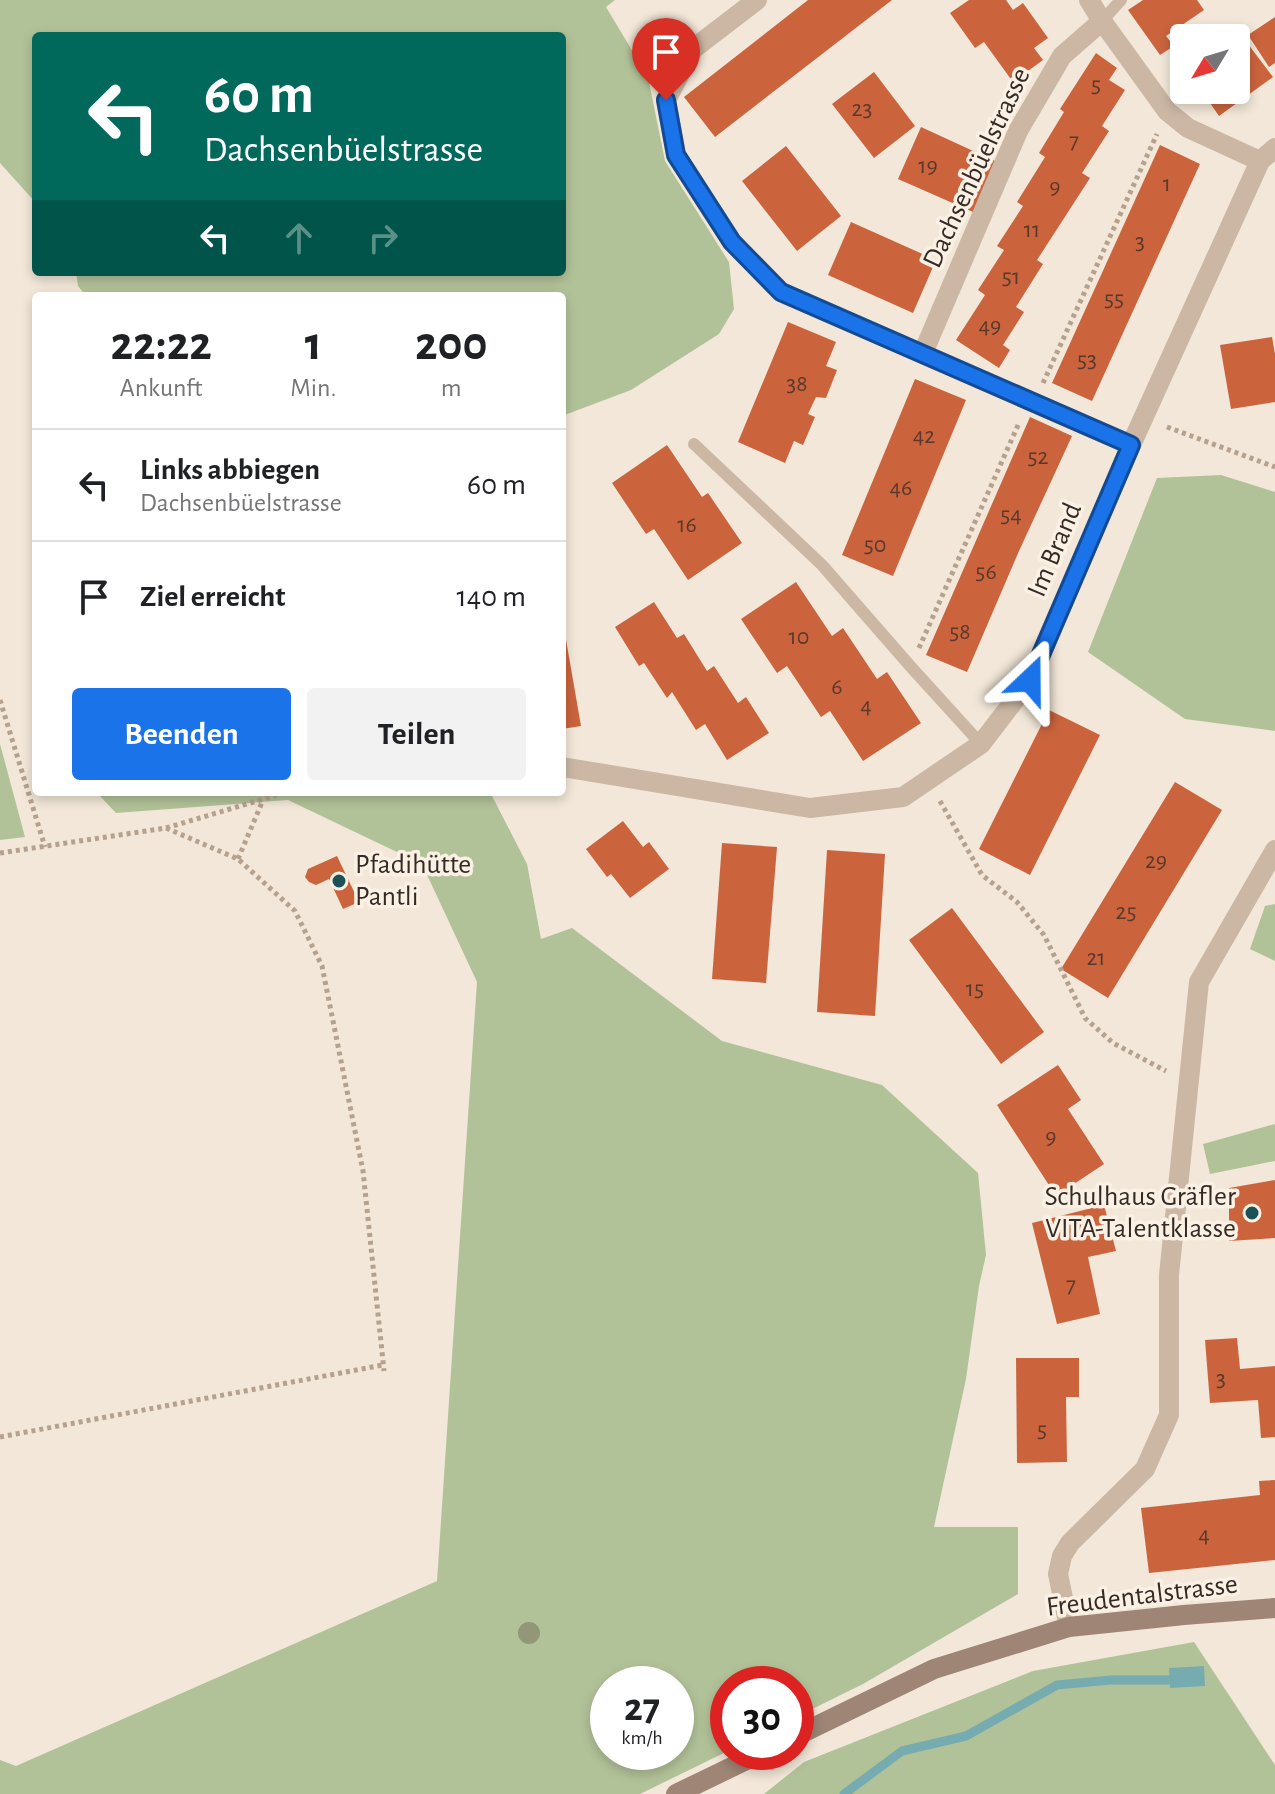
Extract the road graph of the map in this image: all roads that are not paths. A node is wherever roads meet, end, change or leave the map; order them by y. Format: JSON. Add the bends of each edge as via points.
{"nodes":[{"id":1,"x":757,"y":0,"type":"edge"},
{"id":2,"x":1089,"y":0,"type":"edge"},
{"id":3,"x":1121,"y":0,"type":"edge"},
{"id":4,"x":1102,"y":21,"type":"junction"},
{"id":5,"x":1268,"y":155,"type":"edge"},
{"id":6,"x":923,"y":353,"type":"junction"},
{"id":7,"x":694,"y":444,"type":"dead end"},
{"id":8,"x":1131,"y":445,"type":"junction"},
{"id":9,"x":981,"y":744,"type":"junction"},
{"id":10,"x":566,"y":768,"type":"edge"},
{"id":11,"x":1275,"y":850,"type":"edge"},
{"id":12,"x":1275,"y":1608,"type":"edge"},
{"id":13,"x":1069,"y":1627,"type":"junction"},
{"id":14,"x":814,"y":1727,"type":"edge"},
{"id":15,"x":726,"y":1770,"type":"edge"},
{"id":16,"x":676,"y":1794,"type":"edge"}],
"edges":[{"from":1,"to":6,"type":"street","via":[[693,49],[666,100],[676,155],[732,242],[781,292]]},
{"from":2,"to":4,"type":"street"},
{"from":3,"to":4,"type":"lane"},
{"from":4,"to":5,"type":"street","via":[[1167,111],[1188,128]]},
{"from":4,"to":6,"type":"street","name":"Dachsenbüelstrasse","via":[[1062,56],[1018,131]]},
{"from":5,"to":8,"type":"street","name":"Im Brand"},
{"from":6,"to":8,"type":"street"},
{"from":7,"to":9,"type":"lane","via":[[822,565]]},
{"from":8,"to":9,"type":"street","name":"Im Brand","via":[[1030,680]]},
{"from":9,"to":10,"type":"street","name":"Im Brand","via":[[903,797],[810,808]]},
{"from":11,"to":13,"type":"street","via":[[1199,982],[1169,1275],[1169,1415],[1145,1469],[1062,1556],[1058,1574]]},
{"from":12,"to":13,"type":"street","name":"Freudentalstrasse"},
{"from":13,"to":14,"type":"street","name":"Freudentalstrasse","via":[[934,1669]]},
{"from":15,"to":16,"type":"street"}]}
